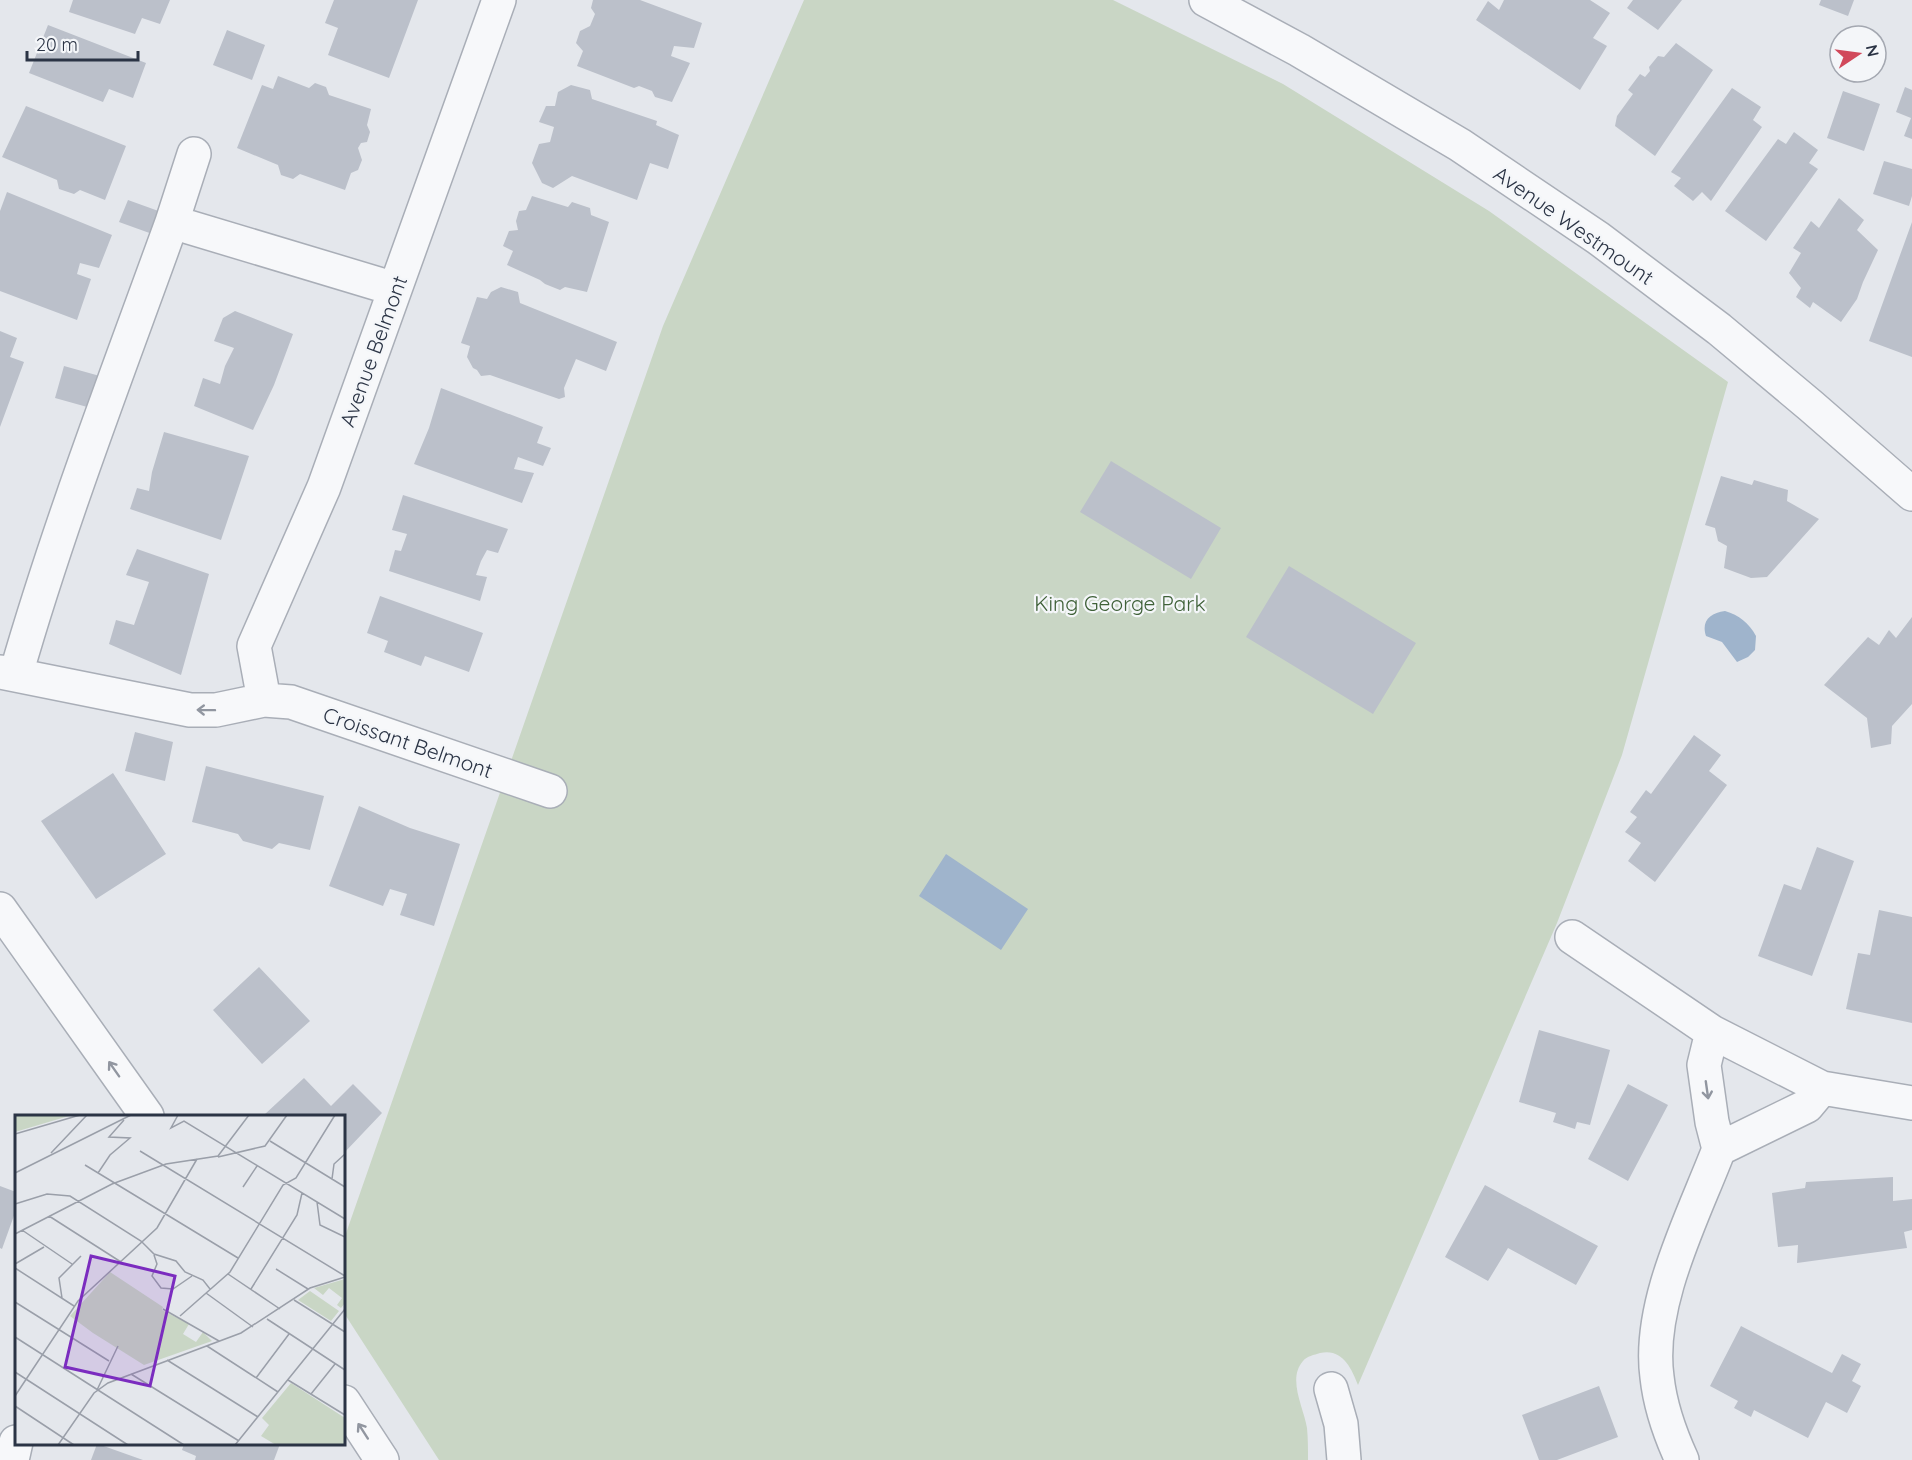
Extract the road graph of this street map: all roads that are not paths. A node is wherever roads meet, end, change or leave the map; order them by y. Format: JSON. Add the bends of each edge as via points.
{"nodes":[{"id":1,"x":499,"y":0,"type":"edge"},
{"id":2,"x":1206,"y":0,"type":"edge"},
{"id":3,"x":194,"y":154,"type":"dead end"},
{"id":4,"x":172,"y":222,"type":"junction"},
{"id":5,"x":395,"y":289,"type":"junction"},
{"id":6,"x":1912,"y":494,"type":"edge"},
{"id":7,"x":8,"y":673,"type":"edge"},
{"id":8,"x":264,"y":700,"type":"junction"},
{"id":9,"x":550,"y":791,"type":"dead end"},
{"id":10,"x":0,"y":909,"type":"edge"},
{"id":11,"x":1572,"y":937,"type":"dead end"},
{"id":12,"x":1712,"y":1032,"type":"junction"},
{"id":13,"x":1822,"y":1088,"type":"junction"},
{"id":14,"x":1912,"y":1103,"type":"edge"},
{"id":15,"x":139,"y":1112,"type":"edge"},
{"id":16,"x":1719,"y":1149,"type":"junction"},
{"id":17,"x":1331,"y":1389,"type":"dead end"},
{"id":18,"x":345,"y":1404,"type":"edge"},
{"id":19,"x":15,"y":1445,"type":"edge"},
{"id":20,"x":12,"y":1460,"type":"edge"},
{"id":21,"x":382,"y":1460,"type":"edge"},
{"id":22,"x":1344,"y":1460,"type":"edge"},
{"id":23,"x":1682,"y":1460,"type":"edge"}],
"edges":[{"from":1,"to":5,"type":"street","name":"Avenue Belmont"},
{"from":2,"to":6,"type":"street","name":"Avenue Westmount","via":[[1461,145],[1598,238],[1728,337]]},
{"from":3,"to":4,"type":"street"},
{"from":4,"to":5,"type":"street"},
{"from":4,"to":7,"type":"street","via":[[27,634]]},
{"from":5,"to":8,"type":"street","name":"Avenue Belmont","via":[[324,487],[254,646]]},
{"from":8,"to":7,"type":"street","name":"Croissant Belmont","one_way":true,"via":[[216,710],[190,710]]},
{"from":8,"to":9,"type":"street","name":"Croissant Belmont","via":[[291,702]]},
{"from":15,"to":10,"type":"street","one_way":true},
{"from":11,"to":12,"type":"street"},
{"from":12,"to":13,"type":"street"},
{"from":12,"to":16,"type":"street","one_way":true,"via":[[1704,1065]]},
{"from":13,"to":14,"type":"street"},
{"from":13,"to":16,"type":"street","via":[[1807,1106]]},
{"from":16,"to":23,"type":"street","via":[[1669,1276],[1657,1334],[1656,1376]]},
{"from":17,"to":22,"type":"street","via":[[1341,1424]]},
{"from":21,"to":18,"type":"street","one_way":true},
{"from":19,"to":20,"type":"street"}]}
